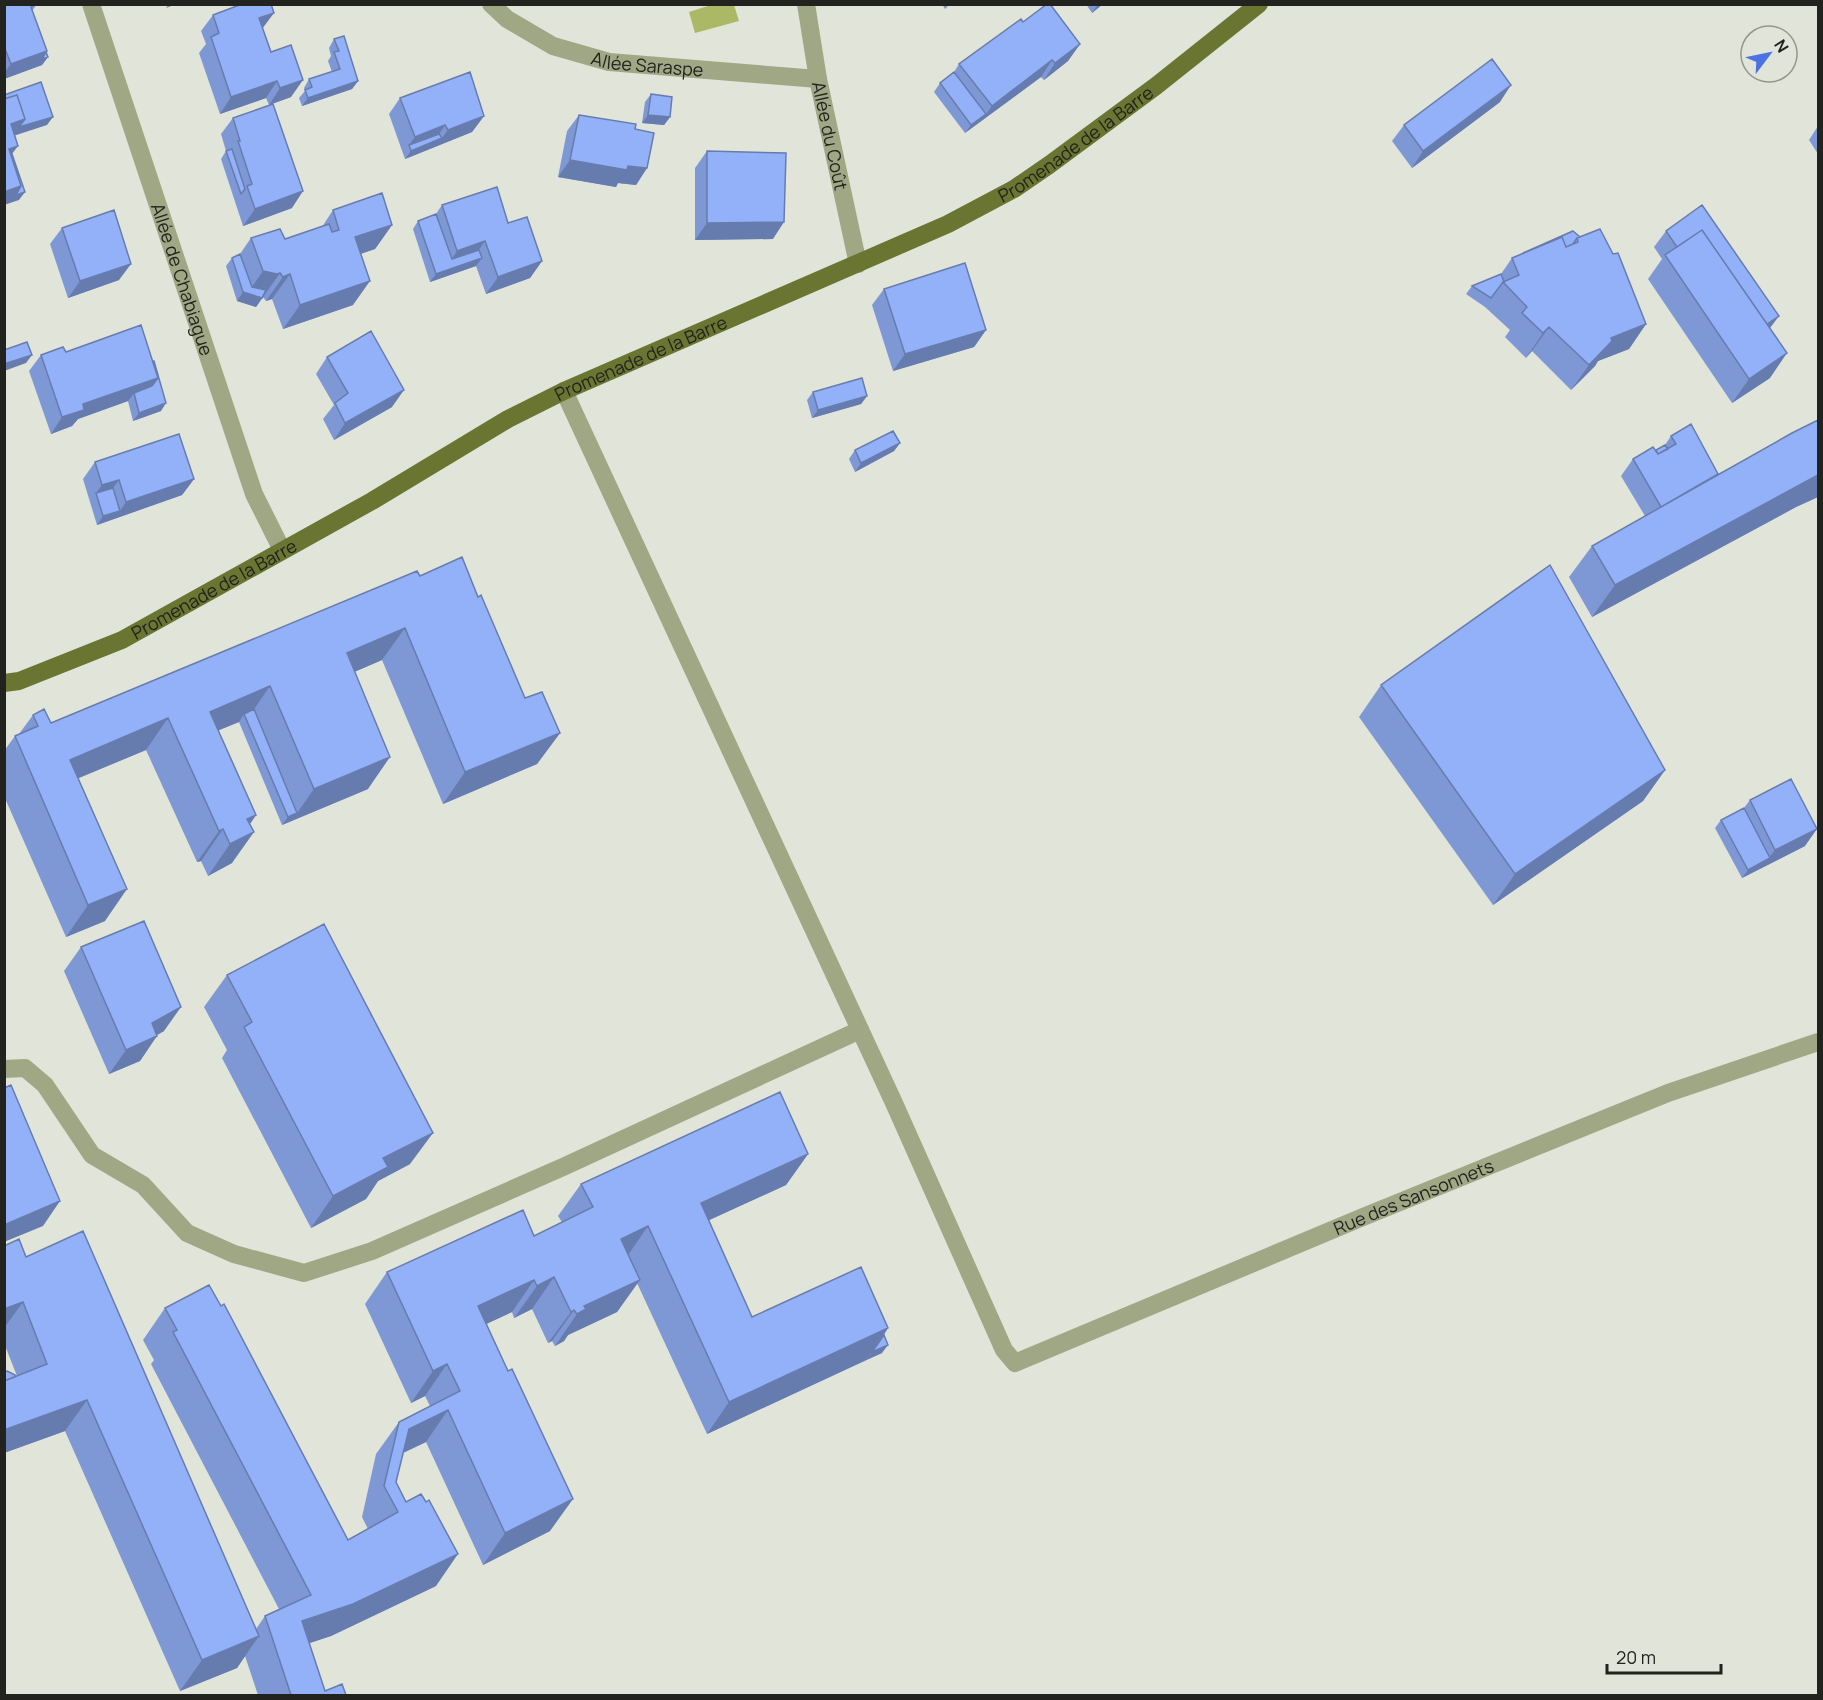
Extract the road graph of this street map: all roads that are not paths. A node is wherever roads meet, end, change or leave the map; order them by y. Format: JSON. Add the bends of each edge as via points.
{"nodes":[{"id":1,"x":92,"y":4,"type":"edge"},
{"id":2,"x":491,"y":4,"type":"edge"},
{"id":3,"x":806,"y":4,"type":"edge"},
{"id":4,"x":1258,"y":4,"type":"edge"},
{"id":5,"x":818,"y":79,"type":"junction"},
{"id":6,"x":858,"y":264,"type":"junction"},
{"id":7,"x":564,"y":391,"type":"junction"},
{"id":8,"x":282,"y":549,"type":"junction"},
{"id":9,"x":4,"y":683,"type":"edge"},
{"id":10,"x":860,"y":1030,"type":"junction"},
{"id":11,"x":1818,"y":1042,"type":"edge"},
{"id":12,"x":4,"y":1069,"type":"edge"}],
"edges":[{"from":1,"to":8,"type":"street","name":"Allée de Chabiague","via":[[254,494]]},
{"from":2,"to":5,"type":"street","name":"Allée Saraspe","via":[[507,19],[553,46],[609,62]]},
{"from":3,"to":5,"type":"street","name":"Allée du Coût"},
{"from":4,"to":6,"type":"main road","name":"Promenade de la Barre","via":[[1156,86],[1023,183],[948,224]]},
{"from":5,"to":6,"type":"street","name":"Allée du Coût"},
{"from":6,"to":7,"type":"main road","name":"Promenade de la Barre"},
{"from":7,"to":8,"type":"main road","name":"Promenade de la Barre","via":[[507,419],[372,501]]},
{"from":7,"to":10,"type":"street"},
{"from":8,"to":9,"type":"main road","name":"Promenade de la Barre","via":[[122,640],[19,681]]},
{"from":10,"to":11,"type":"street","name":"Rue des Sansonnets","via":[[1004,1350],[1015,1363],[1668,1093]]},
{"from":10,"to":12,"type":"street","via":[[383,1246],[304,1273],[234,1254],[187,1233],[143,1185],[92,1155],[45,1085],[25,1068]]}]}
